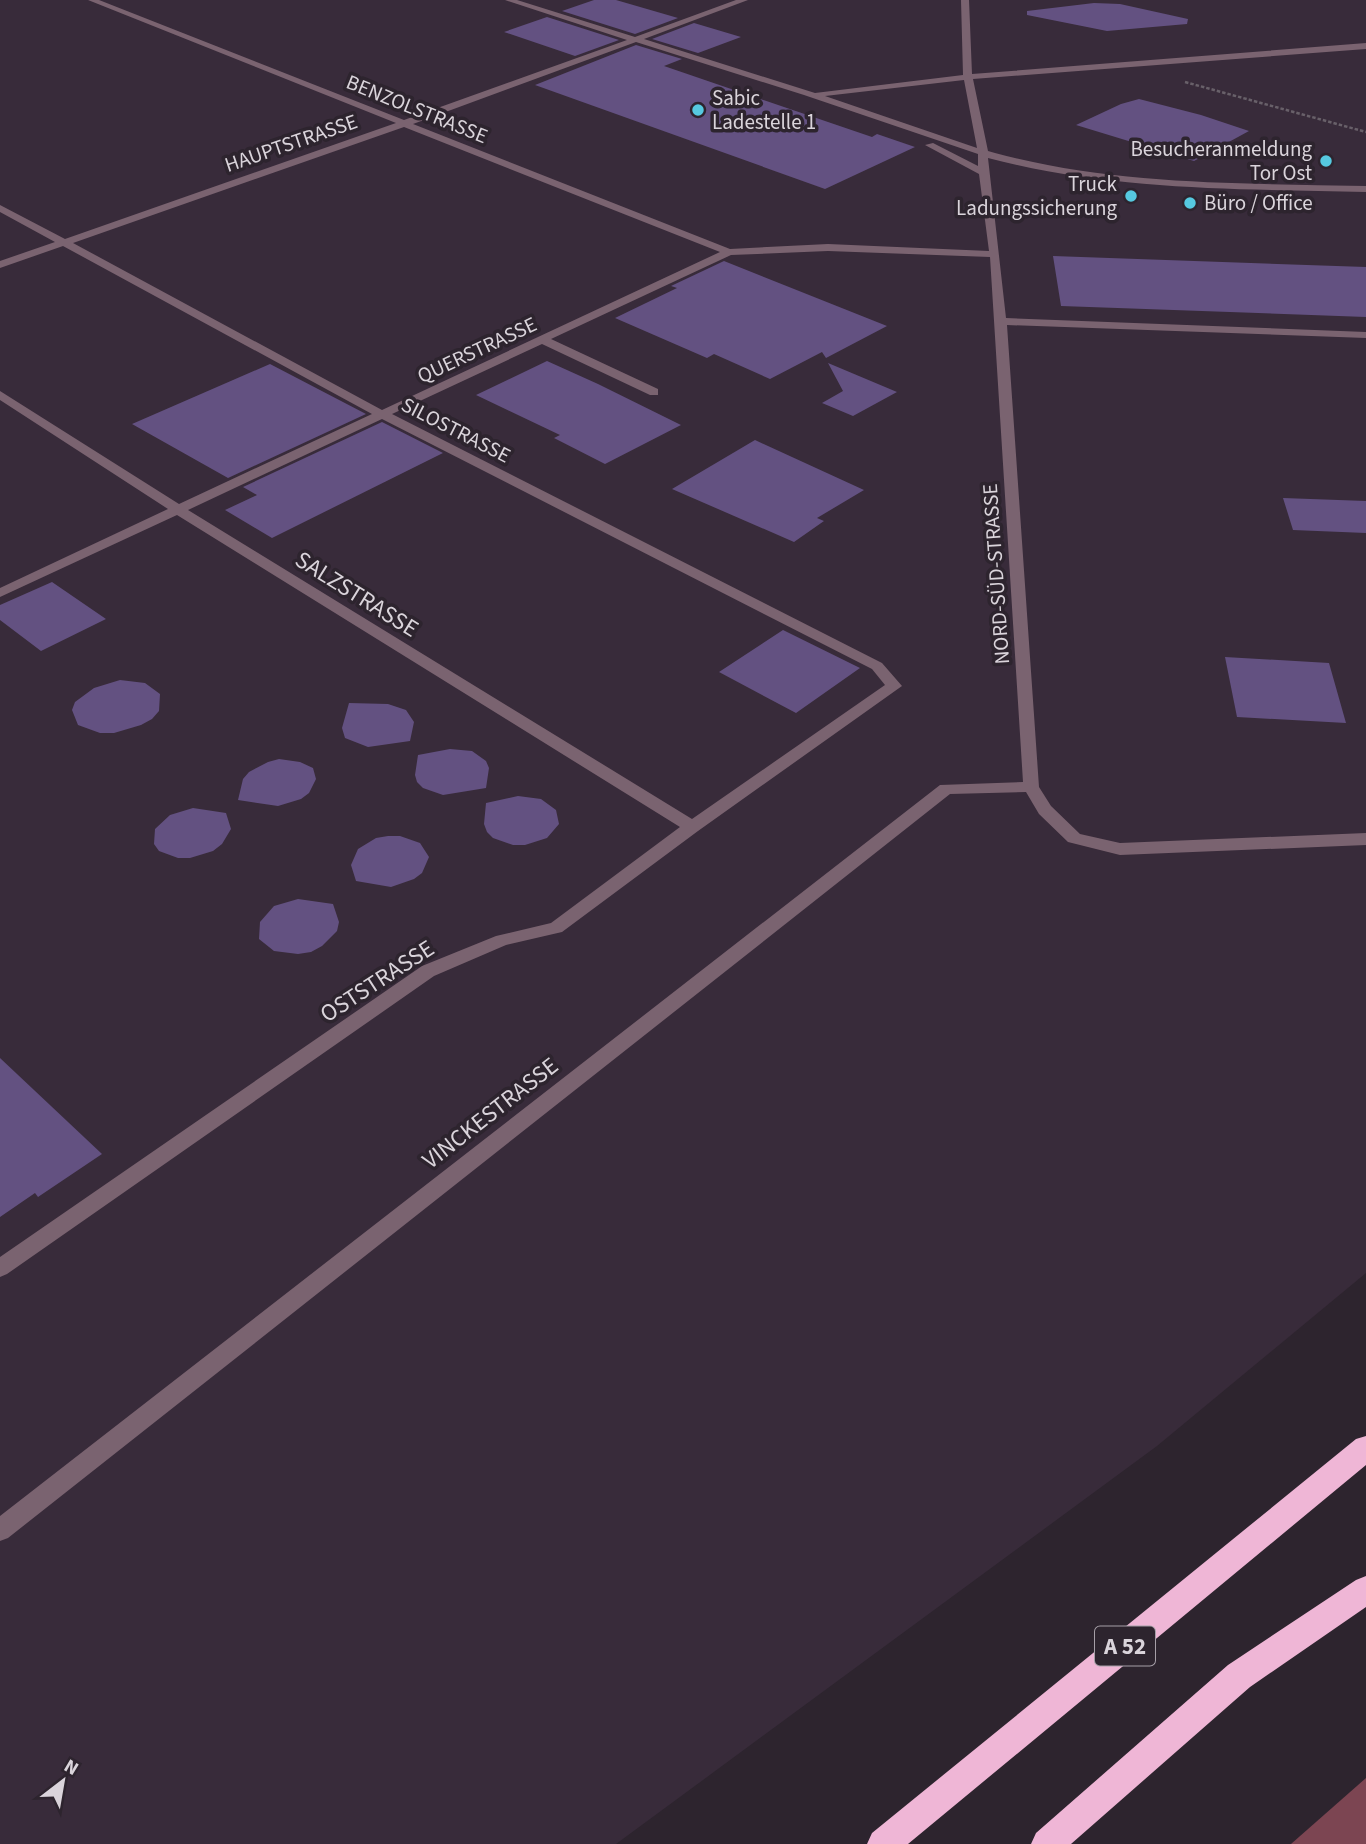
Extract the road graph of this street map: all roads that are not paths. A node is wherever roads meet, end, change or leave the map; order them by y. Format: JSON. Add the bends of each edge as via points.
{"nodes":[{"id":1,"x":92,"y":0,"type":"edge"},
{"id":2,"x":509,"y":0,"type":"edge"},
{"id":3,"x":744,"y":0,"type":"edge"},
{"id":4,"x":965,"y":0,"type":"edge"},
{"id":5,"x":633,"y":40,"type":"junction"},
{"id":6,"x":1366,"y":46,"type":"edge"},
{"id":7,"x":609,"y":49,"type":"junction"},
{"id":8,"x":968,"y":77,"type":"junction"},
{"id":9,"x":806,"y":93,"type":"junction"},
{"id":10,"x":403,"y":124,"type":"junction"},
{"id":11,"x":983,"y":152,"type":"junction"},
{"id":12,"x":983,"y":172,"type":"junction"},
{"id":13,"x":1366,"y":189,"type":"edge"},
{"id":14,"x":0,"y":208,"type":"edge"},
{"id":15,"x":66,"y":242,"type":"junction"},
{"id":16,"x":729,"y":252,"type":"junction"},
{"id":17,"x":995,"y":254,"type":"junction"},
{"id":18,"x":0,"y":265,"type":"edge"},
{"id":19,"x":1001,"y":321,"type":"junction"},
{"id":20,"x":1366,"y":335,"type":"edge"},
{"id":21,"x":543,"y":340,"type":"junction"},
{"id":22,"x":654,"y":391,"type":"dead end"},
{"id":23,"x":0,"y":395,"type":"edge"},
{"id":24,"x":383,"y":415,"type":"junction"},
{"id":25,"x":178,"y":510,"type":"junction"},
{"id":26,"x":0,"y":593,"type":"edge"},
{"id":27,"x":894,"y":686,"type":"joint"},
{"id":28,"x":1031,"y":787,"type":"junction"},
{"id":29,"x":692,"y":827,"type":"junction"},
{"id":30,"x":1366,"y":839,"type":"edge"},
{"id":31,"x":0,"y":1268,"type":"edge"},
{"id":32,"x":1366,"y":1448,"type":"edge"},
{"id":33,"x":0,"y":1530,"type":"edge"},
{"id":34,"x":1366,"y":1590,"type":"edge"},
{"id":35,"x":883,"y":1844,"type":"edge"},
{"id":36,"x":1047,"y":1844,"type":"edge"}],
"edges":[{"from":1,"to":10,"type":"lane","name":"BENZOLSTRASSE"},
{"from":2,"to":5,"type":"lane"},
{"from":3,"to":5,"type":"lane","name":"HAUPTSTRASSE"},
{"from":4,"to":8,"type":"lane","name":"NORD-SÜD-STRASSE"},
{"from":5,"to":7,"type":"lane","name":"HAUPTSTRASSE"},
{"from":5,"to":9,"type":"lane"},
{"from":6,"to":8,"type":"lane"},
{"from":7,"to":10,"type":"lane","name":"HAUPTSTRASSE"},
{"from":7,"to":12,"type":"lane","via":[[676,60],[938,148]]},
{"from":8,"to":9,"type":"lane"},
{"from":8,"to":11,"type":"lane","name":"NORD-SÜD-STRASSE"},
{"from":9,"to":11,"type":"lane"},
{"from":10,"to":15,"type":"lane","name":"HAUPTSTRASSE"},
{"from":10,"to":16,"type":"lane","name":"BENZOLSTRASSE"},
{"from":11,"to":12,"type":"lane","name":"NORD-SÜD-STRASSE"},
{"from":11,"to":13,"type":"lane","via":[[1098,178]]},
{"from":12,"to":17,"type":"lane","name":"NORD-SÜD-STRASSE"},
{"from":14,"to":15,"type":"lane","name":"SILOSTRASSE"},
{"from":15,"to":18,"type":"lane","name":"HAUPTSTRASSE"},
{"from":15,"to":24,"type":"lane","name":"SILOSTRASSE"},
{"from":16,"to":17,"type":"lane","name":"QUERSTRASSE","via":[[828,247]]},
{"from":16,"to":21,"type":"lane","name":"QUERSTRASSE"},
{"from":17,"to":19,"type":"lane","name":"NORD-SÜD-STRASSE"},
{"from":19,"to":20,"type":"lane"},
{"from":19,"to":28,"type":"lane","name":"NORD-SÜD-STRASSE"},
{"from":21,"to":22,"type":"lane"},
{"from":21,"to":24,"type":"lane","name":"QUERSTRASSE"},
{"from":23,"to":25,"type":"lane","name":"SALZSTRASSE"},
{"from":24,"to":25,"type":"lane","name":"QUERSTRASSE"},
{"from":24,"to":27,"type":"lane","name":"SILOSTRASSE","via":[[877,666]]},
{"from":25,"to":26,"type":"lane","name":"QUERSTRASSE"},
{"from":25,"to":29,"type":"lane","name":"SALZSTRASSE"},
{"from":27,"to":29,"type":"lane","name":"OSTSTRASSE"},
{"from":28,"to":30,"type":"lane","via":[[1045,810],[1074,838],[1120,849]]},
{"from":28,"to":33,"type":"lane","name":"VINCKESTRASSE","via":[[946,789]]},
{"from":29,"to":31,"type":"lane","name":"OSTSTRASSE","via":[[556,928],[502,940],[428,971]]},
{"from":32,"to":35,"type":"highway","number":"A 52"},
{"from":34,"to":36,"type":"highway","via":[[1239,1676]]}]}
